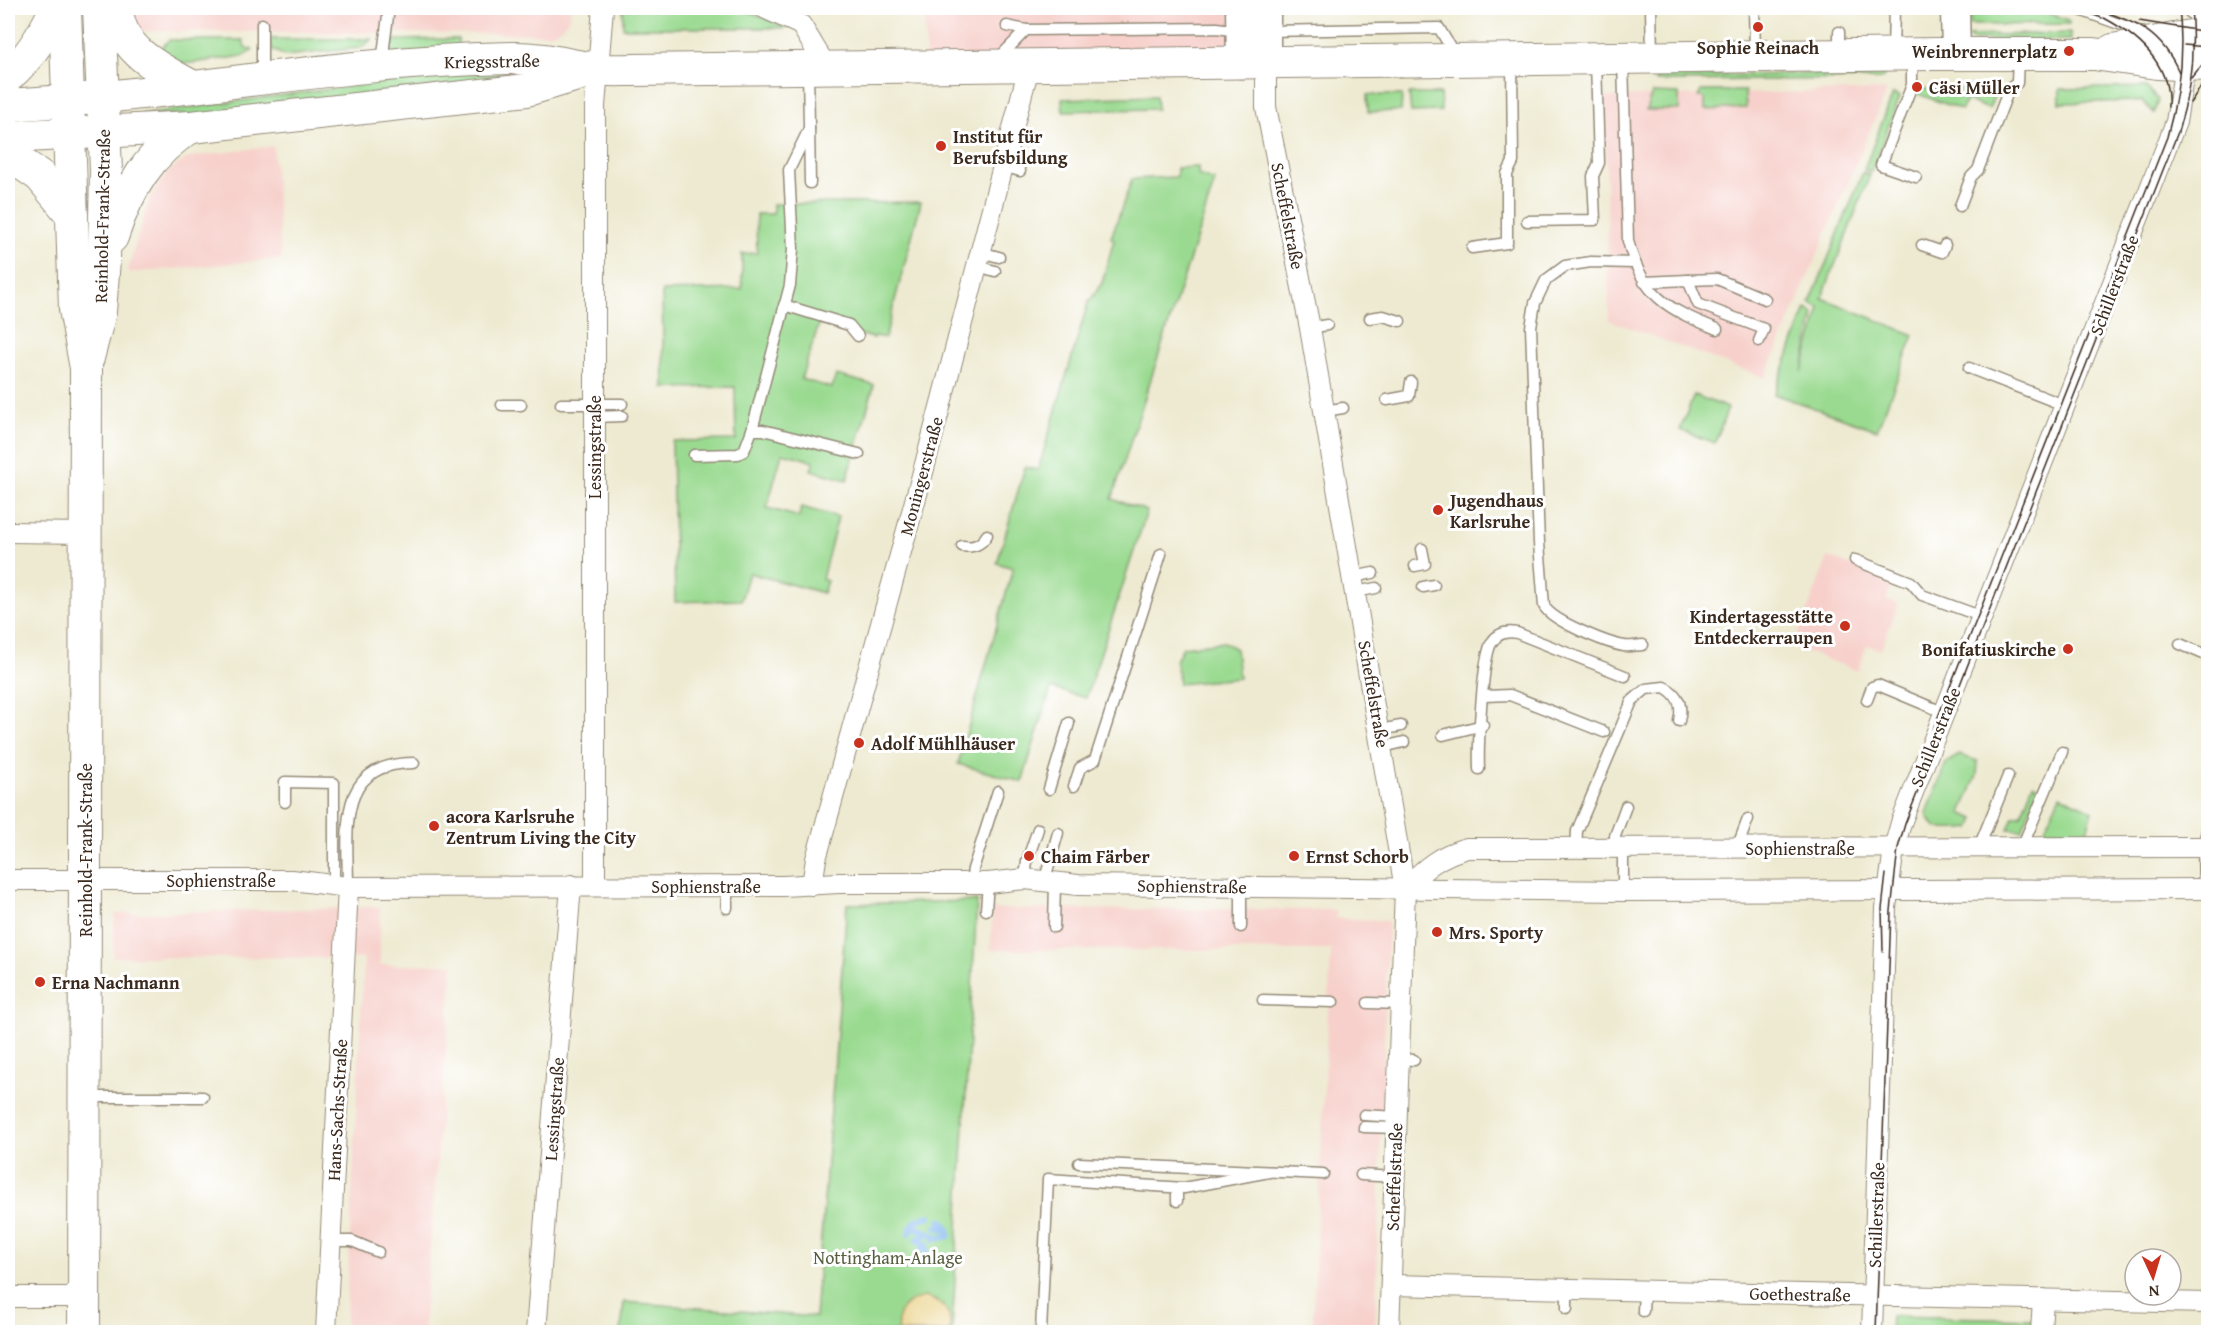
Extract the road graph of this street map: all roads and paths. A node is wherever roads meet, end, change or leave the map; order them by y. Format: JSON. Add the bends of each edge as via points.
{"nodes":[{"id":1,"x":56,"y":8,"type":"edge"},
{"id":2,"x":65,"y":8,"type":"edge"},
{"id":3,"x":99,"y":8,"type":"edge"},
{"id":4,"x":117,"y":8,"type":"edge"},
{"id":5,"x":389,"y":8,"type":"edge"},
{"id":6,"x":603,"y":8,"type":"edge"},
{"id":7,"x":764,"y":8,"type":"edge"},
{"id":8,"x":1651,"y":8,"type":"edge"},
{"id":9,"x":1754,"y":8,"type":"edge"},
{"id":10,"x":1889,"y":8,"type":"edge"},
{"id":11,"x":1955,"y":8,"type":"edge"},
{"id":12,"x":2074,"y":8,"type":"edge"},
{"id":13,"x":2208,"y":8,"type":"edge"},
{"id":14,"x":1253,"y":23,"type":"edge"},
{"id":15,"x":262,"y":24,"type":"dead end"},
{"id":16,"x":1007,"y":26,"type":"dead end"},
{"id":17,"x":1026,"y":30,"type":"junction"},
{"id":18,"x":2194,"y":47,"type":"edge"},
{"id":19,"x":1452,"y":51,"type":"junction"},
{"id":20,"x":1023,"y":53,"type":"junction"},
{"id":21,"x":1903,"y":54,"type":"junction"},
{"id":22,"x":1956,"y":54,"type":"junction"},
{"id":23,"x":2018,"y":54,"type":"junction"},
{"id":24,"x":1755,"y":57,"type":"junction"},
{"id":25,"x":1624,"y":58,"type":"junction"},
{"id":26,"x":1512,"y":60,"type":"junction"},
{"id":27,"x":1253,"y":63,"type":"junction"},
{"id":28,"x":382,"y":65,"type":"junction"},
{"id":29,"x":598,"y":69,"type":"junction"},
{"id":30,"x":818,"y":69,"type":"junction"},
{"id":31,"x":8,"y":76,"type":"edge"},
{"id":32,"x":262,"y":79,"type":"junction"},
{"id":33,"x":193,"y":87,"type":"junction"},
{"id":34,"x":102,"y":99,"type":"junction"},
{"id":35,"x":68,"y":102,"type":"junction"},
{"id":36,"x":8,"y":105,"type":"edge"},
{"id":37,"x":191,"y":127,"type":"junction"},
{"id":38,"x":809,"y":129,"type":"junction"},
{"id":39,"x":105,"y":132,"type":"junction"},
{"id":40,"x":68,"y":134,"type":"junction"},
{"id":41,"x":8,"y":137,"type":"edge"},
{"id":42,"x":8,"y":154,"type":"edge"},
{"id":43,"x":1917,"y":177,"type":"dead end"},
{"id":44,"x":810,"y":183,"type":"dead end"},
{"id":45,"x":1960,"y":206,"type":"dead end"},
{"id":46,"x":72,"y":215,"type":"junction"},
{"id":47,"x":1527,"y":221,"type":"dead end"},
{"id":48,"x":1922,"y":245,"type":"dead end"},
{"id":49,"x":1945,"y":245,"type":"dead end"},
{"id":50,"x":1472,"y":248,"type":"dead end"},
{"id":51,"x":104,"y":260,"type":"junction"},
{"id":52,"x":1634,"y":263,"type":"junction"},
{"id":53,"x":1688,"y":280,"type":"junction"},
{"id":54,"x":1644,"y":282,"type":"junction"},
{"id":55,"x":1765,"y":298,"type":"dead end"},
{"id":56,"x":784,"y":305,"type":"junction"},
{"id":57,"x":1370,"y":318,"type":"dead end"},
{"id":58,"x":1400,"y":321,"type":"dead end"},
{"id":59,"x":1717,"y":329,"type":"dead end"},
{"id":60,"x":858,"y":336,"type":"dead end"},
{"id":61,"x":1759,"y":341,"type":"dead end"},
{"id":62,"x":86,"y":368,"type":"junction"},
{"id":63,"x":1969,"y":368,"type":"dead end"},
{"id":64,"x":1411,"y":382,"type":"dead end"},
{"id":65,"x":1387,"y":400,"type":"dead end"},
{"id":66,"x":561,"y":404,"type":"dead end"},
{"id":67,"x":622,"y":404,"type":"dead end"},
{"id":68,"x":502,"y":405,"type":"dead end"},
{"id":69,"x":521,"y":405,"type":"dead end"},
{"id":70,"x":2066,"y":406,"type":"junction"},
{"id":71,"x":594,"y":410,"type":"junction"},
{"id":72,"x":622,"y":416,"type":"dead end"},
{"id":73,"x":752,"y":430,"type":"junction"},
{"id":74,"x":859,"y":454,"type":"dead end"},
{"id":75,"x":694,"y":455,"type":"dead end"},
{"id":76,"x":8,"y":532,"type":"edge"},
{"id":77,"x":85,"y":533,"type":"junction"},
{"id":78,"x":987,"y":535,"type":"dead end"},
{"id":79,"x":962,"y":546,"type":"dead end"},
{"id":80,"x":1422,"y":549,"type":"dead end"},
{"id":81,"x":1161,"y":554,"type":"dead end"},
{"id":82,"x":1855,"y":560,"type":"dead end"},
{"id":83,"x":1415,"y":566,"type":"dead end"},
{"id":84,"x":1373,"y":573,"type":"dead end"},
{"id":85,"x":1355,"y":589,"type":"junction"},
{"id":86,"x":1376,"y":592,"type":"dead end"},
{"id":87,"x":1983,"y":617,"type":"junction"},
{"id":88,"x":2180,"y":644,"type":"dead end"},
{"id":89,"x":1643,"y":645,"type":"dead end"},
{"id":90,"x":2208,"y":656,"type":"edge"},
{"id":91,"x":1624,"y":676,"type":"dead end"},
{"id":92,"x":1484,"y":696,"type":"junction"},
{"id":93,"x":1867,"y":700,"type":"dead end"},
{"id":94,"x":1945,"y":713,"type":"junction"},
{"id":95,"x":1679,"y":721,"type":"dead end"},
{"id":96,"x":1069,"y":723,"type":"dead end"},
{"id":97,"x":1401,"y":726,"type":"dead end"},
{"id":98,"x":1481,"y":726,"type":"junction"},
{"id":99,"x":1604,"y":732,"type":"dead end"},
{"id":100,"x":1443,"y":735,"type":"dead end"},
{"id":101,"x":1381,"y":738,"type":"junction"},
{"id":102,"x":1404,"y":742,"type":"dead end"},
{"id":103,"x":2062,"y":752,"type":"dead end"},
{"id":104,"x":414,"y":763,"type":"dead end"},
{"id":105,"x":1479,"y":769,"type":"dead end"},
{"id":106,"x":2008,"y":776,"type":"dead end"},
{"id":107,"x":1074,"y":786,"type":"dead end"},
{"id":108,"x":1049,"y":789,"type":"dead end"},
{"id":109,"x":998,"y":790,"type":"dead end"},
{"id":110,"x":285,"y":802,"type":"dead end"},
{"id":111,"x":1626,"y":806,"type":"dead end"},
{"id":112,"x":1748,"y":819,"type":"dead end"},
{"id":113,"x":2208,"y":827,"type":"edge"},
{"id":114,"x":1038,"y":829,"type":"dead end"},
{"id":115,"x":1058,"y":833,"type":"dead end"},
{"id":116,"x":1619,"y":847,"type":"junction"},
{"id":117,"x":1979,"y":847,"type":"junction"},
{"id":118,"x":2022,"y":847,"type":"junction"},
{"id":119,"x":2206,"y":847,"type":"edge"},
{"id":120,"x":1576,"y":848,"type":"junction"},
{"id":121,"x":1737,"y":848,"type":"junction"},
{"id":122,"x":1894,"y":848,"type":"junction"},
{"id":123,"x":8,"y":880,"type":"edge"},
{"id":124,"x":85,"y":880,"type":"junction"},
{"id":125,"x":1042,"y":880,"type":"junction"},
{"id":126,"x":979,"y":883,"type":"junction"},
{"id":127,"x":571,"y":885,"type":"junction"},
{"id":128,"x":812,"y":885,"type":"junction"},
{"id":129,"x":595,"y":886,"type":"junction"},
{"id":130,"x":727,"y":886,"type":"junction"},
{"id":131,"x":341,"y":887,"type":"junction"},
{"id":132,"x":1241,"y":887,"type":"junction"},
{"id":133,"x":1405,"y":889,"type":"junction"},
{"id":134,"x":1888,"y":889,"type":"junction"},
{"id":135,"x":2206,"y":889,"type":"edge"},
{"id":136,"x":1623,"y":891,"type":"junction"},
{"id":137,"x":727,"y":908,"type":"dead end"},
{"id":138,"x":986,"y":910,"type":"dead end"},
{"id":139,"x":1054,"y":927,"type":"dead end"},
{"id":140,"x":1241,"y":927,"type":"dead end"},
{"id":141,"x":1263,"y":1000,"type":"dead end"},
{"id":142,"x":1333,"y":1002,"type":"dead end"},
{"id":143,"x":1368,"y":1003,"type":"dead end"},
{"id":144,"x":1401,"y":1004,"type":"junction"},
{"id":145,"x":86,"y":1097,"type":"junction"},
{"id":146,"x":203,"y":1097,"type":"dead end"},
{"id":147,"x":1364,"y":1115,"type":"dead end"},
{"id":148,"x":1396,"y":1122,"type":"junction"},
{"id":149,"x":1364,"y":1127,"type":"dead end"},
{"id":150,"x":1079,"y":1163,"type":"dead end"},
{"id":151,"x":1269,"y":1172,"type":"junction"},
{"id":152,"x":1323,"y":1174,"type":"dead end"},
{"id":153,"x":1361,"y":1175,"type":"dead end"},
{"id":154,"x":1395,"y":1177,"type":"junction"},
{"id":155,"x":1177,"y":1188,"type":"junction"},
{"id":156,"x":1177,"y":1201,"type":"dead end"},
{"id":157,"x":330,"y":1241,"type":"junction"},
{"id":158,"x":378,"y":1252,"type":"dead end"},
{"id":159,"x":1390,"y":1285,"type":"junction"},
{"id":160,"x":1567,"y":1289,"type":"junction"},
{"id":161,"x":1644,"y":1290,"type":"junction"},
{"id":162,"x":1873,"y":1295,"type":"junction"},
{"id":163,"x":8,"y":1297,"type":"edge"},
{"id":164,"x":84,"y":1297,"type":"junction"},
{"id":165,"x":2043,"y":1299,"type":"junction"},
{"id":166,"x":2208,"y":1303,"type":"edge"},
{"id":167,"x":1567,"y":1309,"type":"dead end"},
{"id":168,"x":1644,"y":1311,"type":"dead end"},
{"id":169,"x":84,"y":1332,"type":"edge"},
{"id":170,"x":326,"y":1332,"type":"edge"},
{"id":171,"x":536,"y":1332,"type":"edge"},
{"id":172,"x":1041,"y":1332,"type":"edge"},
{"id":173,"x":1389,"y":1332,"type":"edge"},
{"id":174,"x":1872,"y":1332,"type":"edge"},
{"id":175,"x":2041,"y":1332,"type":"edge"}],
"edges":[{"from":1,"to":31,"type":"main road","via":[[25,60]]},
{"from":2,"to":35,"type":"main road","name":"Reinhold-Frank-Straße"},
{"from":3,"to":34,"type":"main road","name":"Reinhold-Frank-Straße"},
{"from":4,"to":33,"type":"main road","via":[[123,32],[135,51]]},
{"from":5,"to":28,"type":"lane"},
{"from":6,"to":29,"type":"street","name":"Lessingstraße"},
{"from":7,"to":30,"type":"street","via":[[801,25]]},
{"from":8,"to":25,"type":"lane"},
{"from":9,"to":24,"type":"lane"},
{"from":10,"to":21,"type":"lane"},
{"from":11,"to":22,"type":"street"},
{"from":12,"to":18,"type":"lane"},
{"from":13,"to":18,"type":"street"},
{"from":14,"to":17,"type":"lane","via":[[1217,28]]},
{"from":14,"to":19,"type":"lane","via":[[1439,28]]},
{"from":14,"to":27,"type":"street"},
{"from":15,"to":32,"type":"lane"},
{"from":16,"to":17,"type":"lane"},
{"from":17,"to":20,"type":"lane"},
{"from":18,"to":23,"type":"main road","via":[[2157,63],[2094,54]]},
{"from":18,"to":70,"type":"street","name":"Schillerstraße","via":[[2176,122]]},
{"from":19,"to":26,"type":"main road"},
{"from":19,"to":27,"type":"main road"},
{"from":20,"to":27,"type":"main road"},
{"from":20,"to":30,"type":"main road","via":[[989,68]]},
{"from":20,"to":128,"type":"street","name":"Moningerstraße","via":[[1011,168],[988,262],[914,534],[816,859]]},
{"from":21,"to":22,"type":"main road"},
{"from":21,"to":24,"type":"main road","via":[[1839,44]]},
{"from":21,"to":43,"type":"lane","via":[[1912,85],[1881,165]]},
{"from":22,"to":23,"type":"main road"},
{"from":23,"to":45,"type":"lane","via":[[2017,83],[2009,89]]},
{"from":24,"to":25,"type":"main road"},
{"from":25,"to":26,"type":"main road"},
{"from":25,"to":47,"type":"lane","via":[[1593,176],[1595,220]]},
{"from":25,"to":52,"type":"lane","via":[[1628,241]]},
{"from":26,"to":50,"type":"lane","via":[[1513,162],[1507,174],[1508,243]]},
{"from":27,"to":85,"type":"street","name":"Scheffelstraße","via":[[1319,327],[1334,409]]},
{"from":28,"to":29,"type":"main road","name":"Kriegsstraße","via":[[513,57]]},
{"from":28,"to":32,"type":"main road","name":"Kriegsstraße"},
{"from":29,"to":30,"type":"main road"},
{"from":29,"to":37,"type":"main road","name":"Kriegsstraße","via":[[526,90]]},
{"from":29,"to":71,"type":"street","name":"Lessingstraße"},
{"from":30,"to":38,"type":"lane"},
{"from":32,"to":33,"type":"main road","name":"Kriegsstraße"},
{"from":33,"to":34,"type":"main road","name":"Kriegsstraße"},
{"from":34,"to":35,"type":"main road","name":"Kriegsstraße"},
{"from":34,"to":39,"type":"main road","name":"Reinhold-Frank-Straße"},
{"from":35,"to":36,"type":"main road","name":"Kriegsstraße"},
{"from":35,"to":40,"type":"main road","name":"Reinhold-Frank-Straße"},
{"from":37,"to":39,"type":"main road","name":"Kriegsstraße"},
{"from":37,"to":51,"type":"main road","via":[[164,145],[142,172],[120,213]]},
{"from":38,"to":44,"type":"lane"},
{"from":38,"to":56,"type":"lane","via":[[789,170],[792,264]]},
{"from":39,"to":40,"type":"main road","name":"Kriegsstraße"},
{"from":39,"to":51,"type":"main road","name":"Reinhold-Frank-Straße"},
{"from":40,"to":41,"type":"main road","name":"Kriegsstraße"},
{"from":40,"to":46,"type":"main road","name":"Reinhold-Frank-Straße"},
{"from":42,"to":46,"type":"main road","via":[[40,176]]},
{"from":46,"to":62,"type":"main road","name":"Reinhold-Frank-Straße","via":[[75,309]]},
{"from":48,"to":49,"type":"lane","via":[[1942,252]]},
{"from":51,"to":62,"type":"main road","name":"Reinhold-Frank-Straße","via":[[100,312]]},
{"from":52,"to":54,"type":"lane"},
{"from":52,"to":89,"type":"lane","via":[[1578,263],[1554,272],[1540,291],[1531,327],[1544,606],[1562,622],[1624,646]]},
{"from":53,"to":54,"type":"lane"},
{"from":53,"to":55,"type":"lane","via":[[1717,279]]},
{"from":53,"to":61,"type":"lane","via":[[1698,304],[1764,329]]},
{"from":54,"to":59,"type":"lane","via":[[1669,308]]},
{"from":56,"to":60,"type":"lane","via":[[849,325]]},
{"from":56,"to":73,"type":"lane"},
{"from":57,"to":58,"type":"lane","via":[[1383,316]]},
{"from":62,"to":77,"type":"main road","name":"Reinhold-Frank-Straße"},
{"from":63,"to":70,"type":"lane"},
{"from":64,"to":65,"type":"lane","via":[[1409,396]]},
{"from":66,"to":71,"type":"lane"},
{"from":67,"to":71,"type":"lane"},
{"from":68,"to":69,"type":"lane"},
{"from":70,"to":87,"type":"street","name":"Schillerstraße"},
{"from":71,"to":72,"type":"lane"},
{"from":71,"to":129,"type":"street","name":"Lessingstraße"},
{"from":73,"to":74,"type":"lane"},
{"from":73,"to":75,"type":"lane","via":[[744,451],[738,454]]},
{"from":76,"to":77,"type":"street"},
{"from":77,"to":124,"type":"main road","name":"Reinhold-Frank-Straße"},
{"from":78,"to":79,"type":"lane","via":[[974,546]]},
{"from":80,"to":83,"type":"lane","via":[[1425,564]]},
{"from":81,"to":107,"type":"lane","via":[[1095,760],[1080,768]]},
{"from":82,"to":87,"type":"lane","via":[[1911,582],[1922,595]]},
{"from":84,"to":85,"type":"lane"},
{"from":85,"to":86,"type":"lane"},
{"from":85,"to":101,"type":"street","name":"Scheffelstraße"},
{"from":87,"to":94,"type":"street","name":"Schillerstraße"},
{"from":88,"to":90,"type":"lane"},
{"from":91,"to":92,"type":"lane","via":[[1517,633],[1503,633],[1492,641],[1489,649]]},
{"from":92,"to":98,"type":"lane"},
{"from":92,"to":99,"type":"lane","via":[[1510,695]]},
{"from":93,"to":94,"type":"lane","via":[[1872,687],[1878,685]]},
{"from":94,"to":122,"type":"street","name":"Schillerstraße"},
{"from":95,"to":120,"type":"lane","via":[[1677,698],[1664,687],[1638,694],[1624,717],[1577,831]]},
{"from":96,"to":108,"type":"lane"},
{"from":97,"to":101,"type":"lane"},
{"from":98,"to":100,"type":"lane"},
{"from":98,"to":105,"type":"lane"},
{"from":101,"to":102,"type":"lane"},
{"from":101,"to":133,"type":"street","name":"Scheffelstraße"},
{"from":103,"to":118,"type":"lane"},
{"from":104,"to":131,"type":"lane","via":[[377,768],[354,794]]},
{"from":106,"to":117,"type":"lane"},
{"from":109,"to":126,"type":"lane","via":[[973,869]]},
{"from":110,"to":131,"type":"lane","via":[[285,782],[334,783]]},
{"from":111,"to":116,"type":"lane","via":[[1615,836]]},
{"from":112,"to":121,"type":"lane"},
{"from":113,"to":119,"type":"lane"},
{"from":114,"to":125,"type":"lane","via":[[1027,861]]},
{"from":115,"to":125,"type":"lane"},
{"from":116,"to":120,"type":"street","name":"Sophienstraße"},
{"from":116,"to":121,"type":"street","name":"Sophienstraße"},
{"from":116,"to":136,"type":"lane"},
{"from":117,"to":118,"type":"street","name":"Sophienstraße"},
{"from":117,"to":122,"type":"street","name":"Sophienstraße"},
{"from":118,"to":119,"type":"street","name":"Sophienstraße"},
{"from":119,"to":135,"type":"lane"},
{"from":120,"to":133,"type":"street","name":"Sophienstraße","via":[[1467,848],[1427,865]]},
{"from":121,"to":122,"type":"street","name":"Sophienstraße"},
{"from":122,"to":134,"type":"street","name":"Schillerstraße"},
{"from":123,"to":124,"type":"street","name":"Sophienstraße"},
{"from":124,"to":131,"type":"street","name":"Sophienstraße","via":[[292,880]]},
{"from":124,"to":145,"type":"main road","name":"Reinhold-Frank-Straße"},
{"from":125,"to":126,"type":"street","name":"Sophienstraße"},
{"from":125,"to":132,"type":"street","name":"Sophienstraße","via":[[1078,885]]},
{"from":125,"to":139,"type":"lane"},
{"from":126,"to":128,"type":"street","name":"Sophienstraße"},
{"from":126,"to":138,"type":"lane"},
{"from":127,"to":129,"type":"street","name":"Sophienstraße"},
{"from":127,"to":131,"type":"street","name":"Sophienstraße"},
{"from":127,"to":171,"type":"street","name":"Lessingstraße"},
{"from":128,"to":130,"type":"street","name":"Sophienstraße"},
{"from":129,"to":130,"type":"street","name":"Sophienstraße"},
{"from":130,"to":137,"type":"lane"},
{"from":131,"to":157,"type":"street","name":"Hans-Sachs-Straße"},
{"from":132,"to":133,"type":"street","name":"Sophienstraße"},
{"from":132,"to":140,"type":"lane"},
{"from":133,"to":136,"type":"street","name":"Sophienstraße"},
{"from":133,"to":144,"type":"street","name":"Scheffelstraße"},
{"from":134,"to":135,"type":"street","name":"Sophienstraße"},
{"from":134,"to":136,"type":"street","name":"Sophienstraße"},
{"from":134,"to":162,"type":"street","name":"Schillerstraße"},
{"from":141,"to":142,"type":"lane"},
{"from":143,"to":144,"type":"lane"},
{"from":144,"to":148,"type":"street","name":"Scheffelstraße","via":[[1407,1060]]},
{"from":145,"to":146,"type":"lane"},
{"from":145,"to":164,"type":"main road","name":"Reinhold-Frank-Straße"},
{"from":147,"to":148,"type":"lane"},
{"from":148,"to":149,"type":"lane"},
{"from":148,"to":154,"type":"street","name":"Scheffelstraße"},
{"from":150,"to":151,"type":"lane"},
{"from":151,"to":152,"type":"lane"},
{"from":151,"to":155,"type":"lane"},
{"from":153,"to":154,"type":"lane"},
{"from":154,"to":159,"type":"street","name":"Scheffelstraße"},
{"from":155,"to":156,"type":"lane"},
{"from":155,"to":172,"type":"lane","via":[[1048,1179]]},
{"from":157,"to":158,"type":"lane","via":[[352,1241]]},
{"from":157,"to":170,"type":"street","name":"Hans-Sachs-Straße"},
{"from":159,"to":160,"type":"street","name":"Goethestraße"},
{"from":159,"to":173,"type":"street","name":"Scheffelstraße"},
{"from":160,"to":161,"type":"street","name":"Goethestraße"},
{"from":160,"to":167,"type":"lane"},
{"from":161,"to":162,"type":"street","name":"Goethestraße"},
{"from":161,"to":168,"type":"lane"},
{"from":162,"to":165,"type":"street","name":"Goethestraße"},
{"from":162,"to":174,"type":"street","name":"Schillerstraße"},
{"from":163,"to":164,"type":"street"},
{"from":164,"to":169,"type":"main road","name":"Reinhold-Frank-Straße"},
{"from":165,"to":166,"type":"street","name":"Goethestraße"},
{"from":165,"to":175,"type":"street"}]}
